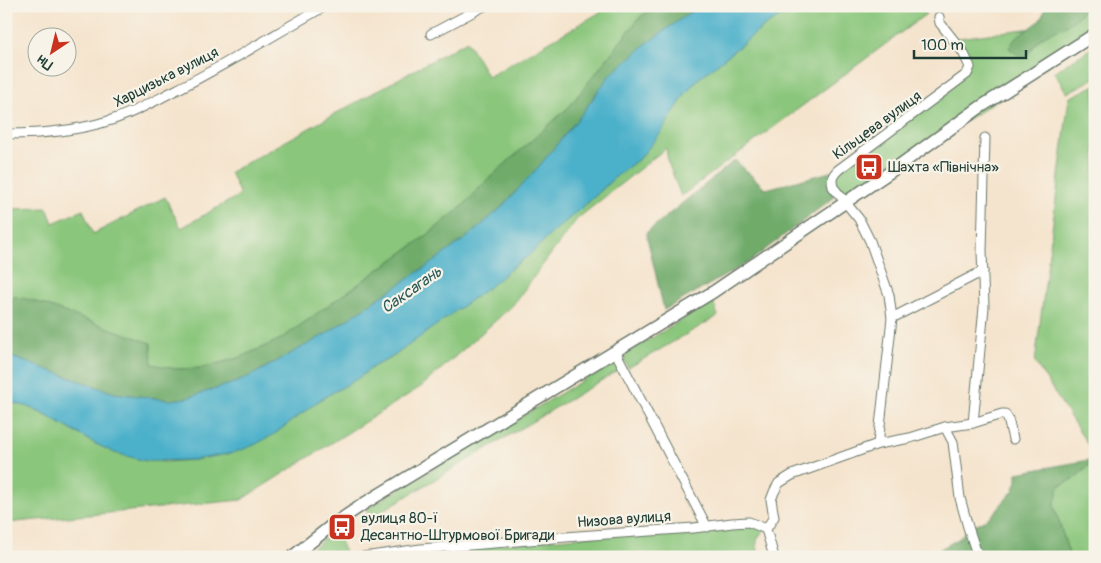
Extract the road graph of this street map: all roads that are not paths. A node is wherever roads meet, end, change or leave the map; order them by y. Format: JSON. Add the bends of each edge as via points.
{"nodes":[{"id":1,"x":325,"y":6,"type":"edge"},
{"id":2,"x":478,"y":8,"type":"edge"},
{"id":3,"x":939,"y":17,"type":"dead end"},
{"id":4,"x":432,"y":34,"type":"dead end"},
{"id":5,"x":1095,"y":34,"type":"edge"},
{"id":6,"x":6,"y":134,"type":"edge"},
{"id":7,"x":985,"y":138,"type":"dead end"},
{"id":8,"x":845,"y":202,"type":"junction"},
{"id":9,"x":983,"y":271,"type":"junction"},
{"id":10,"x":892,"y":318,"type":"junction"},
{"id":11,"x":615,"y":352,"type":"junction"},
{"id":12,"x":973,"y":423,"type":"junction"},
{"id":13,"x":945,"y":427,"type":"junction"},
{"id":14,"x":1013,"y":439,"type":"dead end"},
{"id":15,"x":878,"y":444,"type":"junction"},
{"id":16,"x":707,"y":527,"type":"junction"},
{"id":17,"x":766,"y":529,"type":"junction"},
{"id":18,"x":292,"y":557,"type":"edge"},
{"id":19,"x":363,"y":557,"type":"edge"},
{"id":20,"x":774,"y":557,"type":"edge"},
{"id":21,"x":978,"y":557,"type":"edge"}],
"edges":[{"from":1,"to":6,"type":"street","name":"Харцизька вулиця","via":[[137,110],[107,122]]},
{"from":2,"to":4,"type":"street"},
{"from":3,"to":8,"type":"street","name":"Кільцева вулиця","via":[[967,59],[970,67],[967,74],[832,176],[833,187]]},
{"from":5,"to":8,"type":"street","via":[[979,108]]},
{"from":7,"to":9,"type":"street"},
{"from":8,"to":10,"type":"street","name":"Кільцева вулиця","via":[[859,219],[870,241],[889,295]]},
{"from":8,"to":11,"type":"street","via":[[713,292]]},
{"from":9,"to":10,"type":"street"},
{"from":9,"to":12,"type":"street","via":[[984,307]]},
{"from":10,"to":15,"type":"street","name":"Кільцева вулиця"},
{"from":11,"to":16,"type":"street"},
{"from":11,"to":18,"type":"street","via":[[365,503]]},
{"from":12,"to":13,"type":"street"},
{"from":12,"to":14,"type":"street","via":[[1005,414]]},
{"from":13,"to":15,"type":"street"},
{"from":13,"to":21,"type":"street","via":[[953,442],[960,498]]},
{"from":15,"to":17,"type":"street","via":[[785,478],[771,500],[774,517]]},
{"from":16,"to":17,"type":"street","name":"Низова вулиця","via":[[749,522]]},
{"from":16,"to":19,"type":"street","name":"Низова вулиця","via":[[421,549]]},
{"from":17,"to":20,"type":"street"}]}
